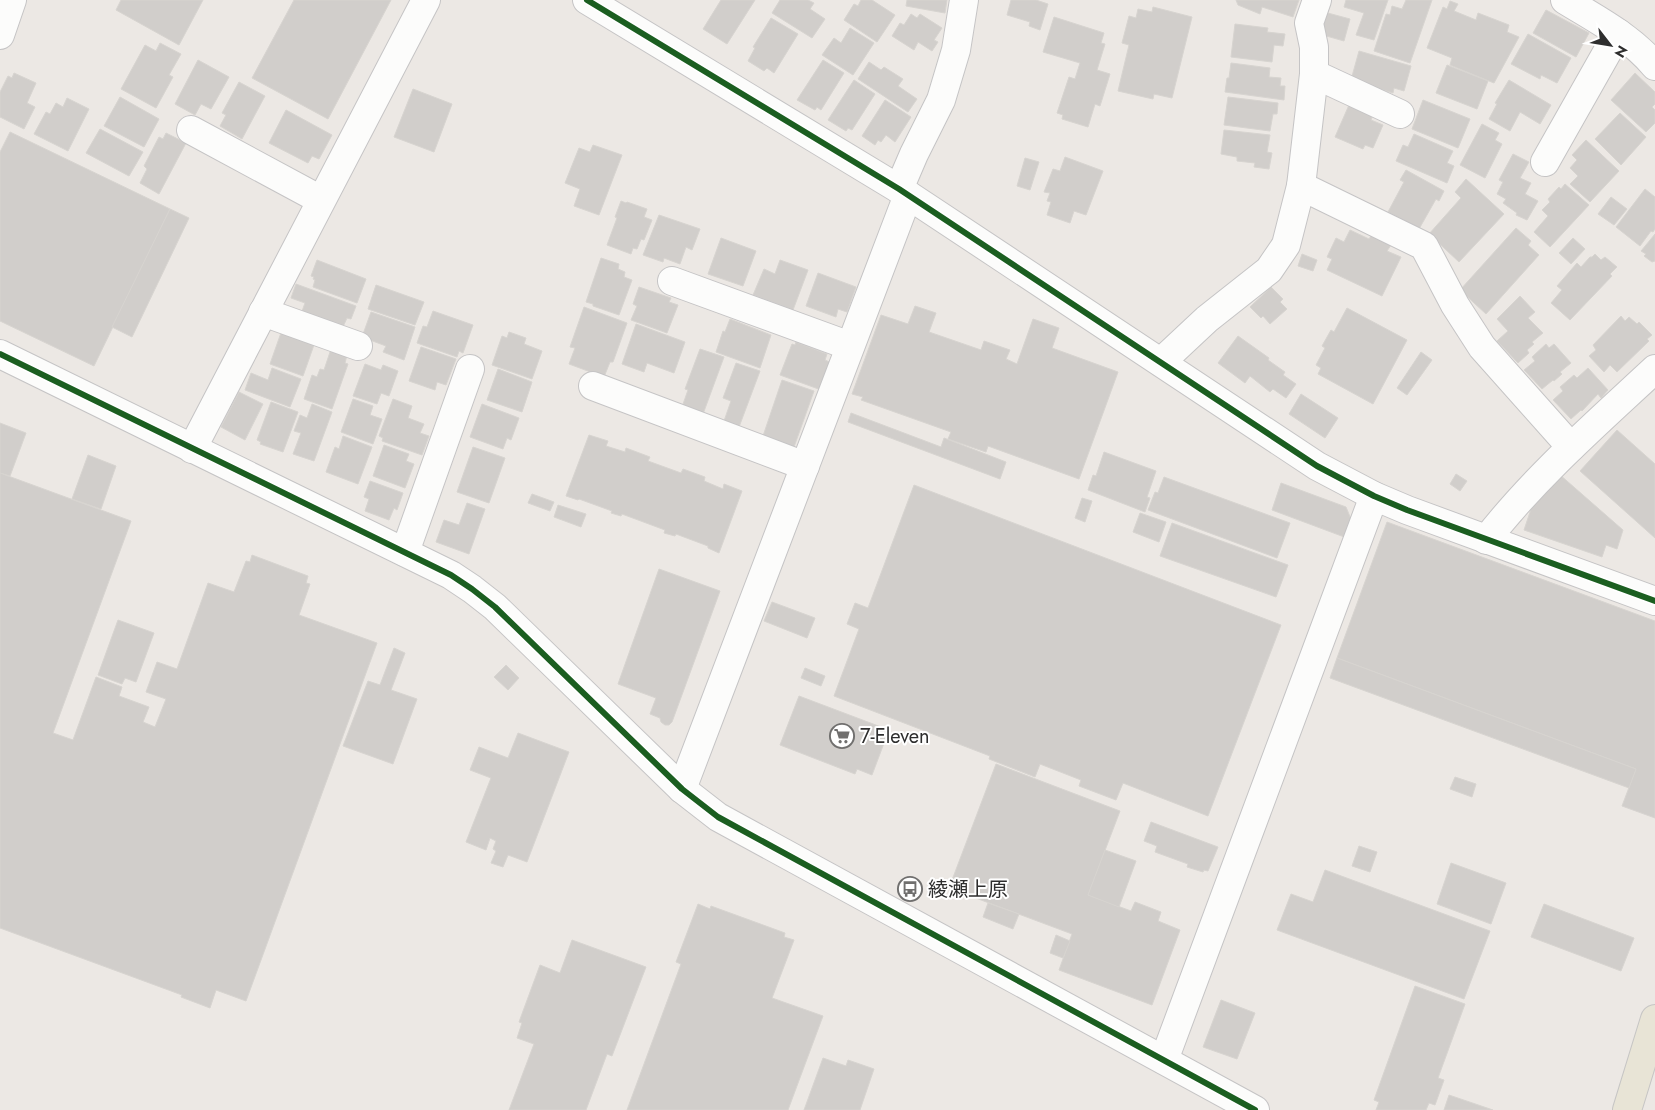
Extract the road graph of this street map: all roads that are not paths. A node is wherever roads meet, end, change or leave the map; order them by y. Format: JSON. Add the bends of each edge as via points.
{"nodes":[{"id":1,"x":12,"y":0,"type":"edge"},
{"id":2,"x":426,"y":0,"type":"edge"},
{"id":3,"x":587,"y":0,"type":"edge"},
{"id":4,"x":964,"y":0,"type":"edge"},
{"id":5,"x":1317,"y":0,"type":"edge"},
{"id":6,"x":1565,"y":0,"type":"edge"},
{"id":7,"x":1618,"y":33,"type":"junction"},
{"id":8,"x":0,"y":35,"type":"edge"},
{"id":9,"x":1655,"y":66,"type":"edge"},
{"id":10,"x":1314,"y":74,"type":"junction"},
{"id":11,"x":1400,"y":114,"type":"dead end"},
{"id":12,"x":192,"y":130,"type":"dead end"},
{"id":13,"x":1545,"y":162,"type":"dead end"},
{"id":14,"x":1300,"y":186,"type":"junction"},
{"id":15,"x":904,"y":192,"type":"junction"},
{"id":16,"x":322,"y":200,"type":"junction"},
{"id":17,"x":672,"y":281,"type":"dead end"},
{"id":18,"x":263,"y":312,"type":"junction"},
{"id":19,"x":358,"y":346,"type":"dead end"},
{"id":20,"x":850,"y":346,"type":"junction"},
{"id":21,"x":0,"y":354,"type":"edge"},
{"id":22,"x":1161,"y":362,"type":"junction"},
{"id":23,"x":470,"y":369,"type":"dead end"},
{"id":24,"x":1655,"y":369,"type":"edge"},
{"id":25,"x":593,"y":386,"type":"dead end"},
{"id":26,"x":1571,"y":447,"type":"junction"},
{"id":27,"x":192,"y":449,"type":"junction"},
{"id":28,"x":805,"y":466,"type":"junction"},
{"id":29,"x":1374,"y":496,"type":"junction"},
{"id":30,"x":1486,"y":540,"type":"junction"},
{"id":31,"x":405,"y":552,"type":"junction"},
{"id":32,"x":1655,"y":601,"type":"edge"},
{"id":33,"x":682,"y":789,"type":"junction"},
{"id":34,"x":1655,"y":1019,"type":"edge"},
{"id":35,"x":1164,"y":1060,"type":"junction"},
{"id":36,"x":1255,"y":1110,"type":"edge"},
{"id":37,"x":1627,"y":1110,"type":"edge"}],
"edges":[{"from":1,"to":8,"type":"street"},
{"from":2,"to":16,"type":"street"},
{"from":3,"to":15,"type":"street"},
{"from":4,"to":15,"type":"street","via":[[956,50],[941,100],[914,154]]},
{"from":5,"to":10,"type":"street","via":[[1309,23],[1314,47]]},
{"from":6,"to":7,"type":"street"},
{"from":7,"to":9,"type":"street"},
{"from":7,"to":13,"type":"street"},
{"from":10,"to":11,"type":"street"},
{"from":10,"to":14,"type":"street"},
{"from":12,"to":16,"type":"street"},
{"from":14,"to":22,"type":"street","via":[[1286,245],[1269,270],[1207,319]]},
{"from":14,"to":26,"type":"street","via":[[1424,246],[1482,347]]},
{"from":15,"to":20,"type":"street"},
{"from":15,"to":22,"type":"street"},
{"from":16,"to":18,"type":"street"},
{"from":17,"to":20,"type":"street"},
{"from":18,"to":19,"type":"street"},
{"from":18,"to":27,"type":"street"},
{"from":20,"to":28,"type":"street"},
{"from":21,"to":27,"type":"street"},
{"from":22,"to":29,"type":"street","via":[[1317,466]]},
{"from":23,"to":31,"type":"street"},
{"from":24,"to":26,"type":"street"},
{"from":25,"to":28,"type":"street"},
{"from":26,"to":30,"type":"street"},
{"from":27,"to":31,"type":"street"},
{"from":28,"to":33,"type":"street"},
{"from":29,"to":30,"type":"street"},
{"from":29,"to":35,"type":"street"},
{"from":30,"to":32,"type":"street"},
{"from":31,"to":33,"type":"street","via":[[451,575],[495,608]]},
{"from":33,"to":35,"type":"street","via":[[718,817]]},
{"from":34,"to":37,"type":"main road"},
{"from":35,"to":36,"type":"street"}]}
